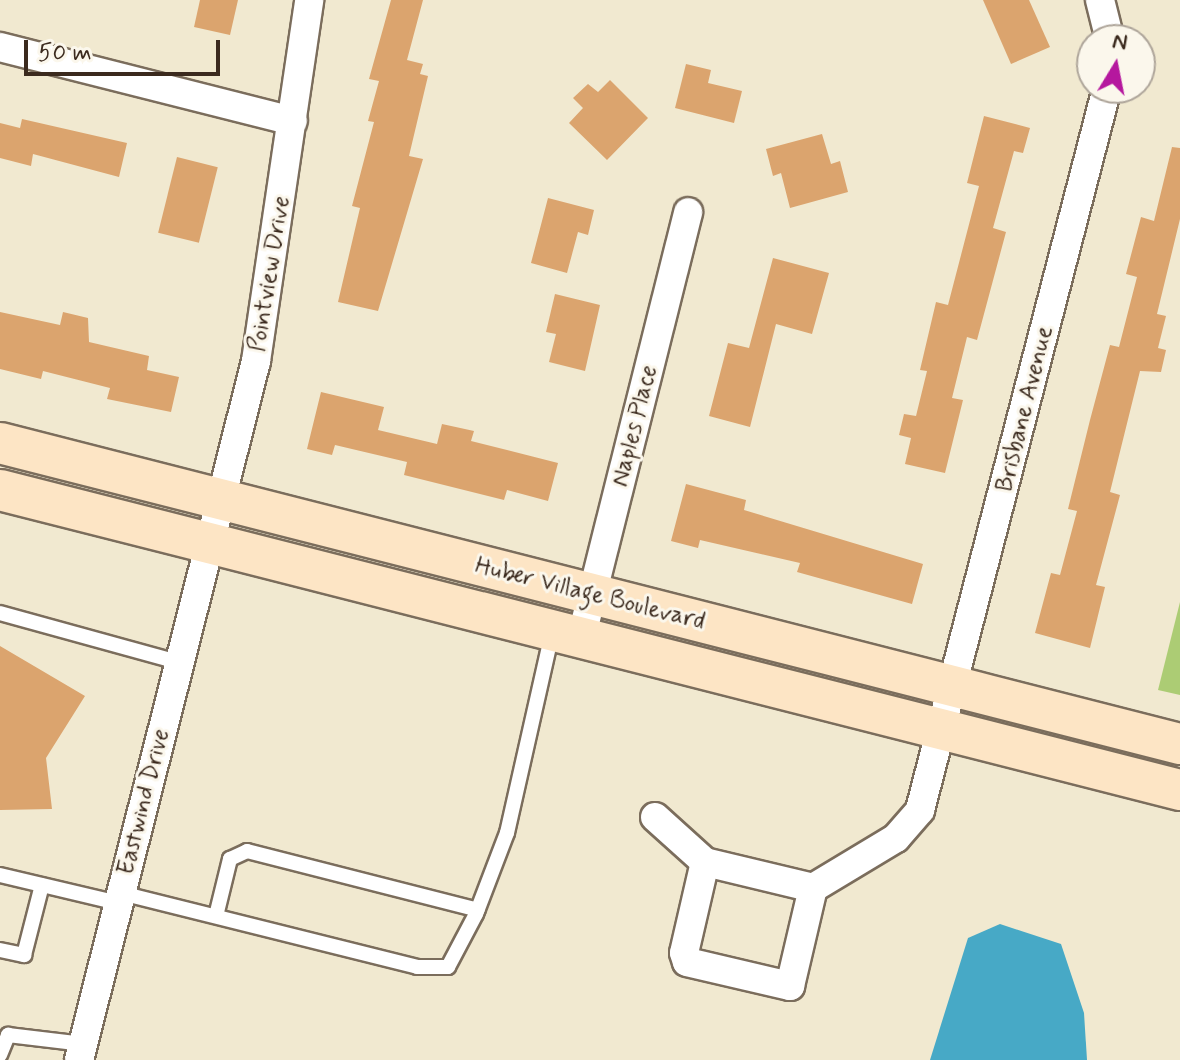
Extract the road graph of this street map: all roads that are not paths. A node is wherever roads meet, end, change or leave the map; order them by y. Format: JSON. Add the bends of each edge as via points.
{"nodes":[{"id":1,"x":309,"y":0,"type":"edge"},
{"id":2,"x":1100,"y":0,"type":"edge"},
{"id":3,"x":1106,"y":24,"type":"edge"},
{"id":4,"x":0,"y":47,"type":"edge"},
{"id":5,"x":1103,"y":104,"type":"edge"},
{"id":6,"x":293,"y":121,"type":"junction"},
{"id":7,"x":688,"y":212,"type":"dead end"},
{"id":8,"x":0,"y":443,"type":"edge"},
{"id":9,"x":0,"y":490,"type":"edge"},
{"id":10,"x":220,"y":499,"type":"junction"},
{"id":11,"x":208,"y":543,"type":"junction"},
{"id":12,"x":592,"y":595,"type":"junction"},
{"id":13,"x":0,"y":613,"type":"edge"},
{"id":14,"x":567,"y":636,"type":"junction"},
{"id":15,"x":178,"y":662,"type":"junction"},
{"id":16,"x":955,"y":687,"type":"junction"},
{"id":17,"x":944,"y":731,"type":"junction"},
{"id":18,"x":1180,"y":744,"type":"edge"},
{"id":19,"x":1180,"y":790,"type":"edge"},
{"id":20,"x":655,"y":817,"type":"dead end"},
{"id":21,"x":705,"y":862,"type":"junction"},
{"id":22,"x":0,"y":875,"type":"edge"},
{"id":23,"x":42,"y":885,"type":"junction"},
{"id":24,"x":813,"y":888,"type":"junction"},
{"id":25,"x":120,"y":898,"type":"junction"},
{"id":26,"x":478,"y":910,"type":"junction"},
{"id":27,"x":216,"y":916,"type":"junction"},
{"id":28,"x":0,"y":950,"type":"edge"},
{"id":29,"x":81,"y":1052,"type":"edge"},
{"id":30,"x":0,"y":1055,"type":"edge"}],
"edges":[{"from":1,"to":6,"type":"street","name":"Pointview Drive"},
{"from":2,"to":3,"type":"street"},
{"from":4,"to":6,"type":"street"},
{"from":5,"to":16,"type":"street","name":"Brisbane Avenue"},
{"from":6,"to":10,"type":"street","name":"Pointview Drive","via":[[256,361]]},
{"from":7,"to":12,"type":"street","name":"Naples Place"},
{"from":8,"to":10,"type":"street","name":"Huber Village Boulevard"},
{"from":9,"to":11,"type":"street","name":"Huber Village Boulevard"},
{"from":10,"to":11,"type":"street","name":"Pointview Drive"},
{"from":10,"to":12,"type":"street","name":"Huber Village Boulevard"},
{"from":11,"to":14,"type":"street","name":"Huber Village Boulevard"},
{"from":11,"to":15,"type":"street","name":"Eastwind Drive"},
{"from":12,"to":14,"type":"street","name":"Naples Place"},
{"from":12,"to":16,"type":"street","name":"Huber Village Boulevard"},
{"from":13,"to":15,"type":"lane"},
{"from":14,"to":17,"type":"street","name":"Huber Village Boulevard"},
{"from":14,"to":26,"type":"lane"},
{"from":15,"to":25,"type":"street","name":"Eastwind Drive"},
{"from":16,"to":17,"type":"street","name":"Brisbane Avenue"},
{"from":16,"to":18,"type":"street","name":"Huber Village Boulevard"},
{"from":17,"to":19,"type":"street","name":"Huber Village Boulevard"},
{"from":17,"to":24,"type":"street","name":"Brisbane Avenue","via":[[926,798],[910,825]]},
{"from":20,"to":21,"type":"street"},
{"from":21,"to":24,"type":"street"},
{"from":21,"to":24,"type":"street","via":[[684,953],[687,962],[790,986]]},
{"from":22,"to":23,"type":"lane"},
{"from":23,"to":25,"type":"lane"},
{"from":23,"to":28,"type":"lane","via":[[24,955]]},
{"from":25,"to":27,"type":"lane"},
{"from":25,"to":29,"type":"street","name":"Eastwind Drive"},
{"from":26,"to":27,"type":"lane","via":[[448,967],[417,967]]},
{"from":26,"to":27,"type":"lane","via":[[247,851],[230,859]]},
{"from":29,"to":30,"type":"lane","via":[[8,1035]]}]}
